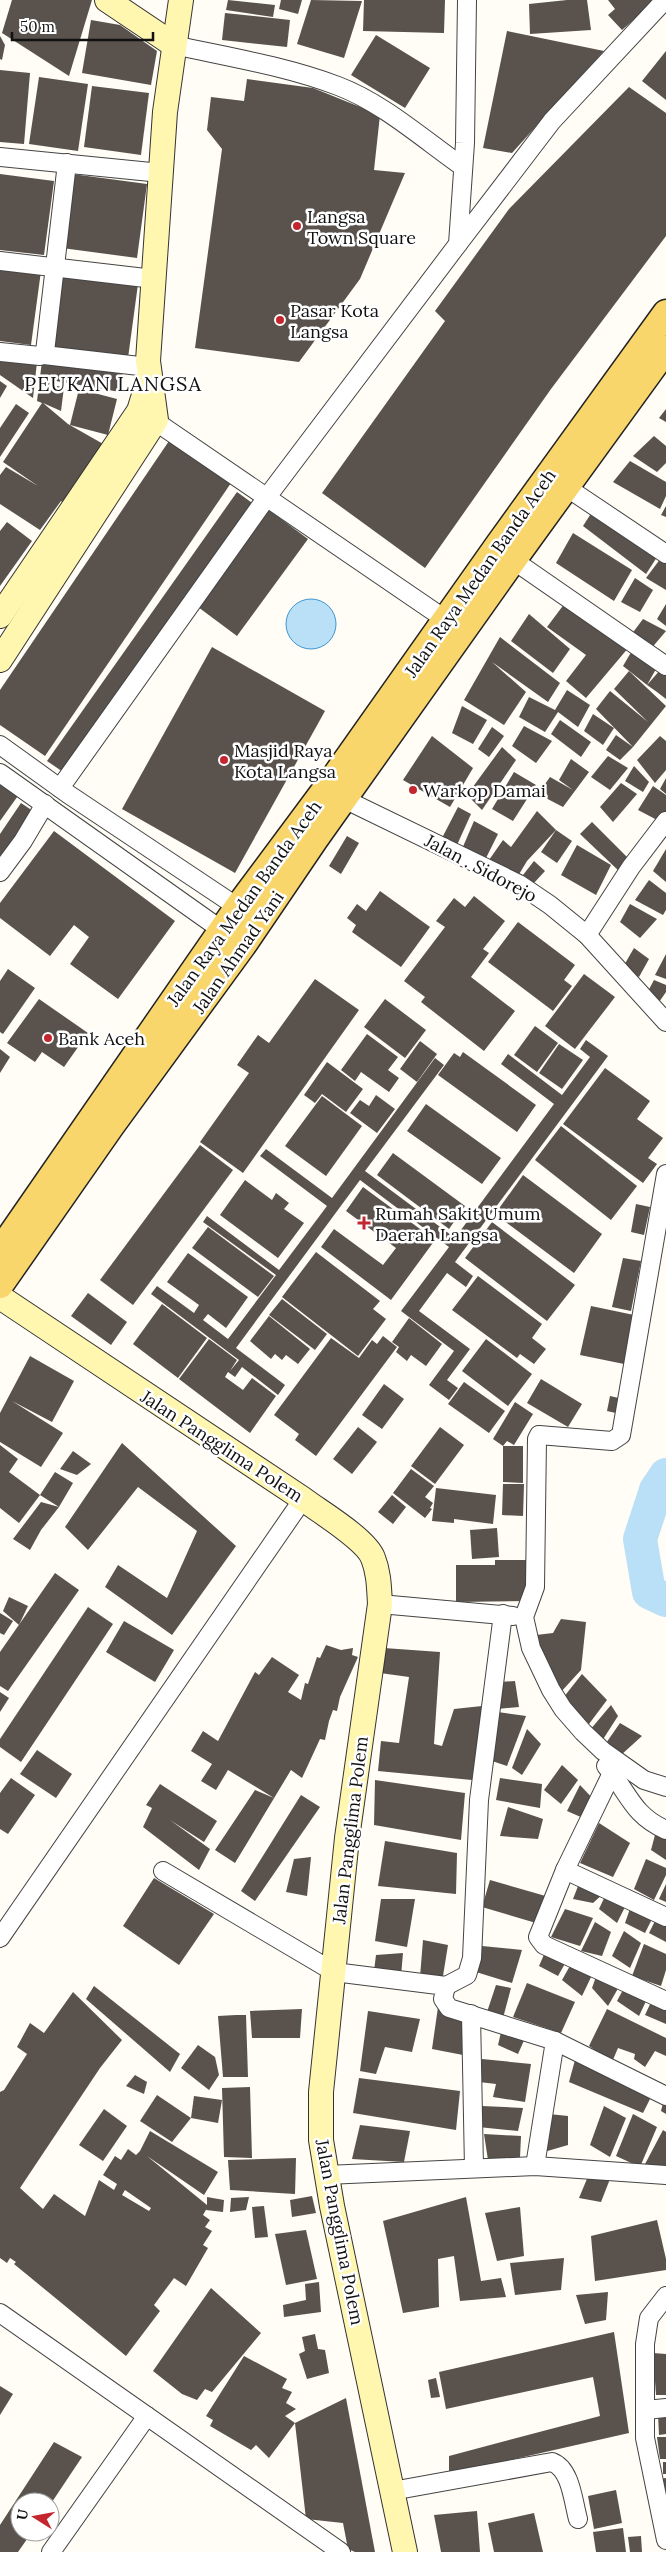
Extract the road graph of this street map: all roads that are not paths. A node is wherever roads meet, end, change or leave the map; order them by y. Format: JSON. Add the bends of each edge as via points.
{"nodes":[{"id":1,"x":107,"y":0,"type":"edge"},
{"id":2,"x":136,"y":0,"type":"edge"},
{"id":3,"x":181,"y":0,"type":"edge"},
{"id":4,"x":467,"y":0,"type":"edge"},
{"id":5,"x":665,"y":0,"type":"edge"},
{"id":6,"x":175,"y":36,"type":"junction"},
{"id":7,"x":0,"y":157,"type":"edge"},
{"id":8,"x":67,"y":163,"type":"junction"},
{"id":9,"x":463,"y":167,"type":"junction"},
{"id":10,"x":161,"y":173,"type":"junction"},
{"id":11,"x":458,"y":244,"type":"junction"},
{"id":12,"x":0,"y":261,"type":"edge"},
{"id":13,"x":56,"y":268,"type":"junction"},
{"id":14,"x":154,"y":279,"type":"junction"},
{"id":15,"x":666,"y":313,"type":"edge"},
{"id":16,"x":666,"y":348,"type":"edge"},
{"id":17,"x":0,"y":352,"type":"edge"},
{"id":18,"x":44,"y":355,"type":"junction"},
{"id":19,"x":149,"y":370,"type":"junction"},
{"id":20,"x":148,"y":416,"type":"junction"},
{"id":21,"x":566,"y":487,"type":"junction"},
{"id":22,"x":267,"y":497,"type":"junction"},
{"id":23,"x":666,"y":554,"type":"edge"},
{"id":24,"x":55,"y":556,"type":"junction"},
{"id":25,"x":513,"y":560,"type":"junction"},
{"id":26,"x":0,"y":616,"type":"edge"},
{"id":27,"x":455,"y":626,"type":"junction"},
{"id":28,"x":0,"y":660,"type":"edge"},
{"id":29,"x":666,"y":666,"type":"edge"},
{"id":30,"x":0,"y":745,"type":"edge"},
{"id":31,"x":0,"y":773,"type":"edge"},
{"id":32,"x":60,"y":788,"type":"junction"},
{"id":33,"x":344,"y":799,"type":"junction"},
{"id":34,"x":45,"y":804,"type":"junction"},
{"id":35,"x":666,"y":821,"type":"edge"},
{"id":36,"x":0,"y":872,"type":"edge"},
{"id":37,"x":248,"y":915,"type":"junction"},
{"id":38,"x":587,"y":935,"type":"junction"},
{"id":39,"x":233,"y":938,"type":"junction"},
{"id":40,"x":666,"y":1022,"type":"edge"},
{"id":41,"x":666,"y":1174,"type":"edge"},
{"id":42,"x":0,"y":1251,"type":"edge"},
{"id":43,"x":0,"y":1285,"type":"edge"},
{"id":44,"x":0,"y":1297,"type":"edge"},
{"id":45,"x":303,"y":1499,"type":"junction"},
{"id":46,"x":380,"y":1604,"type":"junction"},
{"id":47,"x":513,"y":1616,"type":"junction"},
{"id":48,"x":612,"y":1773,"type":"junction"},
{"id":49,"x":666,"y":1787,"type":"edge"},
{"id":50,"x":666,"y":1830,"type":"edge"},
{"id":51,"x":565,"y":1870,"type":"junction"},
{"id":52,"x":163,"y":1871,"type":"dead end"},
{"id":53,"x":666,"y":1917,"type":"edge"},
{"id":54,"x":0,"y":1938,"type":"edge"},
{"id":55,"x":334,"y":1972,"type":"junction"},
{"id":56,"x":446,"y":1986,"type":"junction"},
{"id":57,"x":666,"y":2001,"type":"edge"},
{"id":58,"x":471,"y":2014,"type":"junction"},
{"id":59,"x":555,"y":2040,"type":"junction"},
{"id":60,"x":666,"y":2096,"type":"edge"},
{"id":61,"x":535,"y":2166,"type":"junction"},
{"id":62,"x":474,"y":2168,"type":"junction"},
{"id":63,"x":326,"y":2175,"type":"junction"},
{"id":64,"x":666,"y":2175,"type":"edge"},
{"id":65,"x":666,"y":2296,"type":"edge"},
{"id":66,"x":0,"y":2313,"type":"edge"},
{"id":67,"x":666,"y":2408,"type":"edge"},
{"id":68,"x":646,"y":2410,"type":"junction"},
{"id":69,"x":147,"y":2416,"type":"junction"},
{"id":70,"x":392,"y":2491,"type":"junction"},
{"id":71,"x":578,"y":2519,"type":"dead end"},
{"id":72,"x":666,"y":2540,"type":"edge"},
{"id":73,"x":51,"y":2552,"type":"edge"},
{"id":74,"x":341,"y":2552,"type":"edge"},
{"id":75,"x":405,"y":2552,"type":"edge"}],
"edges":[{"from":1,"to":6,"type":"street"},
{"from":2,"to":6,"type":"street"},
{"from":3,"to":6,"type":"street"},
{"from":4,"to":9,"type":"street"},
{"from":5,"to":11,"type":"street","via":[[552,121]]},
{"from":6,"to":9,"type":"street","via":[[200,51],[290,70],[339,86],[381,108]]},
{"from":6,"to":10,"type":"street"},
{"from":7,"to":8,"type":"street"},
{"from":8,"to":10,"type":"street"},
{"from":8,"to":13,"type":"street"},
{"from":9,"to":11,"type":"street"},
{"from":10,"to":14,"type":"street"},
{"from":11,"to":22,"type":"street"},
{"from":12,"to":13,"type":"street"},
{"from":13,"to":14,"type":"street"},
{"from":13,"to":18,"type":"street"},
{"from":14,"to":19,"type":"street"},
{"from":15,"to":27,"type":"main road","name":"Jalan Raya Medan Banda Aceh","via":[[499,544]]},
{"from":16,"to":21,"type":"main road","name":"Jalan Ahmad Yani"},
{"from":17,"to":18,"type":"street"},
{"from":18,"to":19,"type":"street"},
{"from":19,"to":20,"type":"street"},
{"from":20,"to":22,"type":"street"},
{"from":20,"to":24,"type":"street"},
{"from":21,"to":23,"type":"street"},
{"from":21,"to":25,"type":"main road","name":"Jalan Ahmad Yani"},
{"from":22,"to":27,"type":"street"},
{"from":22,"to":32,"type":"street"},
{"from":24,"to":26,"type":"street"},
{"from":24,"to":28,"type":"street"},
{"from":25,"to":27,"type":"main road","name":"Jalan Ahmad Yani"},
{"from":25,"to":29,"type":"street"},
{"from":27,"to":33,"type":"main road","name":"Jalan Ahmad Yani"},
{"from":27,"to":37,"type":"main road","name":"Jalan Raya Medan Banda Aceh"},
{"from":30,"to":32,"type":"street"},
{"from":31,"to":34,"type":"street"},
{"from":32,"to":37,"type":"street"},
{"from":33,"to":37,"type":"main road","name":"Jalan Ahmad Yani"},
{"from":33,"to":38,"type":"street","name":"Jalan . Sidorejo","via":[[519,884]]},
{"from":34,"to":36,"type":"street"},
{"from":34,"to":39,"type":"street"},
{"from":35,"to":38,"type":"street","via":[[631,867]]},
{"from":37,"to":39,"type":"main road","name":"Jalan Ahmad Yani"},
{"from":38,"to":40,"type":"street","name":"Jalan . Sidorejo"},
{"from":39,"to":42,"type":"main road","name":"Jalan Raya Medan Banda Aceh"},
{"from":39,"to":43,"type":"main road","name":"Jalan Ahmad Yani","via":[[111,1126]]},
{"from":41,"to":47,"type":"street","via":[[621,1436],[612,1441],[539,1436],[537,1439],[535,1587]]},
{"from":44,"to":45,"type":"street","name":"Jalan Pangglima Polem"},
{"from":45,"to":46,"type":"street","name":"Jalan Pangglima Polem","via":[[342,1527],[373,1556]]},
{"from":45,"to":54,"type":"street"},
{"from":46,"to":47,"type":"street"},
{"from":46,"to":55,"type":"street","name":"Jalan Pangglima Polem","via":[[347,1838]]},
{"from":47,"to":48,"type":"street","via":[[540,1691],[556,1718]]},
{"from":47,"to":49,"type":"street","via":[[563,1709],[603,1751],[644,1780]]},
{"from":47,"to":56,"type":"street","via":[[479,1800],[472,1958],[467,1975]]},
{"from":48,"to":50,"type":"street","via":[[639,1814]]},
{"from":48,"to":51,"type":"street"},
{"from":51,"to":53,"type":"street"},
{"from":51,"to":57,"type":"street","via":[[538,1932],[540,1940]]},
{"from":52,"to":55,"type":"street"},
{"from":55,"to":56,"type":"street"},
{"from":55,"to":63,"type":"street","name":"Jalan Pangglima Polem","via":[[321,2092],[321,2140]]},
{"from":56,"to":58,"type":"street","via":[[444,2004]]},
{"from":58,"to":59,"type":"street"},
{"from":58,"to":62,"type":"street"},
{"from":59,"to":60,"type":"street"},
{"from":59,"to":61,"type":"street"},
{"from":61,"to":62,"type":"street"},
{"from":61,"to":64,"type":"street"},
{"from":62,"to":63,"type":"street"},
{"from":63,"to":70,"type":"street","name":"Jalan Pangglima Polem"},
{"from":65,"to":68,"type":"street","via":[[649,2318],[646,2329]]},
{"from":66,"to":69,"type":"street"},
{"from":67,"to":68,"type":"street"},
{"from":68,"to":72,"type":"street","via":[[645,2438]]},
{"from":69,"to":73,"type":"street"},
{"from":69,"to":74,"type":"street"},
{"from":70,"to":71,"type":"street","via":[[552,2462],[561,2465],[565,2473]]},
{"from":70,"to":75,"type":"street","name":"Jalan Pangglima Polem"}]}
